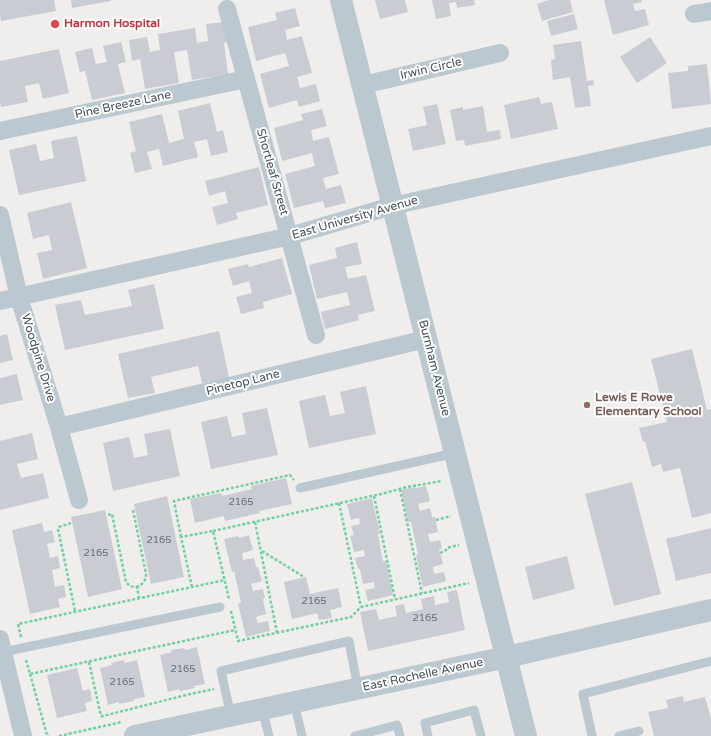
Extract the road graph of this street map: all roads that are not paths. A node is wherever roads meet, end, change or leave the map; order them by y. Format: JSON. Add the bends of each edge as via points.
{"nodes":[{"id":1,"x":341,"y":0,"type":"edge"},
{"id":2,"x":228,"y":9,"type":"dead end"},
{"id":3,"x":500,"y":52,"type":"dead end"},
{"id":4,"x":246,"y":79,"type":"junction"},
{"id":5,"x":363,"y":85,"type":"junction"},
{"id":6,"x":0,"y":131,"type":"edge"},
{"id":7,"x":711,"y":136,"type":"edge"},
{"id":8,"x":392,"y":206,"type":"junction"},
{"id":9,"x":0,"y":215,"type":"edge"},
{"id":10,"x":290,"y":236,"type":"junction"},
{"id":11,"x":19,"y":297,"type":"junction"},
{"id":12,"x":0,"y":301,"type":"edge"},
{"id":13,"x":316,"y":335,"type":"dead end"},
{"id":14,"x":426,"y":339,"type":"junction"},
{"id":15,"x":59,"y":427,"type":"junction"},
{"id":16,"x":455,"y":453,"type":"junction"},
{"id":17,"x":300,"y":488,"type":"road end"},
{"id":18,"x":79,"y":500,"type":"dead end"},
{"id":19,"x":220,"y":607,"type":"dead end"},
{"id":20,"x":711,"y":610,"type":"edge"},
{"id":21,"x":2,"y":645,"type":"edge"},
{"id":22,"x":507,"y":657,"type":"junction"},
{"id":23,"x":711,"y":661,"type":"edge"},
{"id":24,"x":358,"y":689,"type":"junction"},
{"id":25,"x":294,"y":702,"type":"junction"},
{"id":26,"x":262,"y":709,"type":"junction"},
{"id":27,"x":231,"y":716,"type":"junction"},
{"id":28,"x":639,"y":731,"type":"dead end"},
{"id":29,"x":23,"y":736,"type":"edge"},
{"id":30,"x":135,"y":736,"type":"edge"},
{"id":31,"x":269,"y":736,"type":"edge"},
{"id":32,"x":302,"y":736,"type":"edge"},
{"id":33,"x":354,"y":736,"type":"edge"},
{"id":34,"x":400,"y":736,"type":"edge"},
{"id":35,"x":428,"y":736,"type":"edge"},
{"id":36,"x":481,"y":736,"type":"edge"},
{"id":37,"x":526,"y":736,"type":"edge"},
{"id":38,"x":592,"y":736,"type":"edge"},
{"id":39,"x":619,"y":736,"type":"edge"}],
"edges":[{"from":1,"to":5,"type":"street","name":"Burnham Avenue"},
{"from":2,"to":4,"type":"street","name":"Shortleaf Street"},
{"from":3,"to":5,"type":"street","name":"Irwin Circle"},
{"from":4,"to":6,"type":"street","name":"Pine Breeze Lane"},
{"from":4,"to":10,"type":"street","name":"Shortleaf Street"},
{"from":5,"to":8,"type":"street","name":"Burnham Avenue"},
{"from":7,"to":8,"type":"street","name":"East University Avenue"},
{"from":8,"to":10,"type":"street","name":"East University Avenue"},
{"from":8,"to":14,"type":"street","name":"Burnham Avenue"},
{"from":9,"to":11,"type":"street","name":"Woodpine Drive"},
{"from":10,"to":11,"type":"street","name":"East University Avenue"},
{"from":10,"to":13,"type":"street","name":"Shortleaf Street"},
{"from":11,"to":12,"type":"street","name":"East University Avenue"},
{"from":11,"to":15,"type":"street","name":"Woodpine Drive"},
{"from":14,"to":15,"type":"street","name":"Pinetop Lane"},
{"from":14,"to":16,"type":"street","name":"Burnham Avenue"},
{"from":15,"to":18,"type":"street","name":"Woodpine Drive"},
{"from":16,"to":17,"type":"lane"},
{"from":16,"to":22,"type":"street","name":"Burnham Avenue"},
{"from":19,"to":21,"type":"lane"},
{"from":20,"to":22,"type":"street","name":"East Rochelle Avenue"},
{"from":21,"to":29,"type":"street"},
{"from":22,"to":24,"type":"street","name":"East Rochelle Avenue"},
{"from":22,"to":37,"type":"street","name":"Burnham Avenue"},
{"from":23,"to":38,"type":"lane","via":[[583,694]]},
{"from":24,"to":25,"type":"street","name":"East Rochelle Avenue"},
{"from":24,"to":27,"type":"lane","via":[[349,641],[221,671]]},
{"from":25,"to":26,"type":"street","name":"East Rochelle Avenue"},
{"from":25,"to":32,"type":"lane"},
{"from":26,"to":27,"type":"street","name":"East Rochelle Avenue"},
{"from":26,"to":31,"type":"lane"},
{"from":27,"to":30,"type":"street","name":"East Rochelle Avenue"},
{"from":28,"to":39,"type":"lane"},
{"from":33,"to":34,"type":"lane","via":[[397,726]]},
{"from":35,"to":36,"type":"lane","via":[[425,723],[474,710]]}]}
